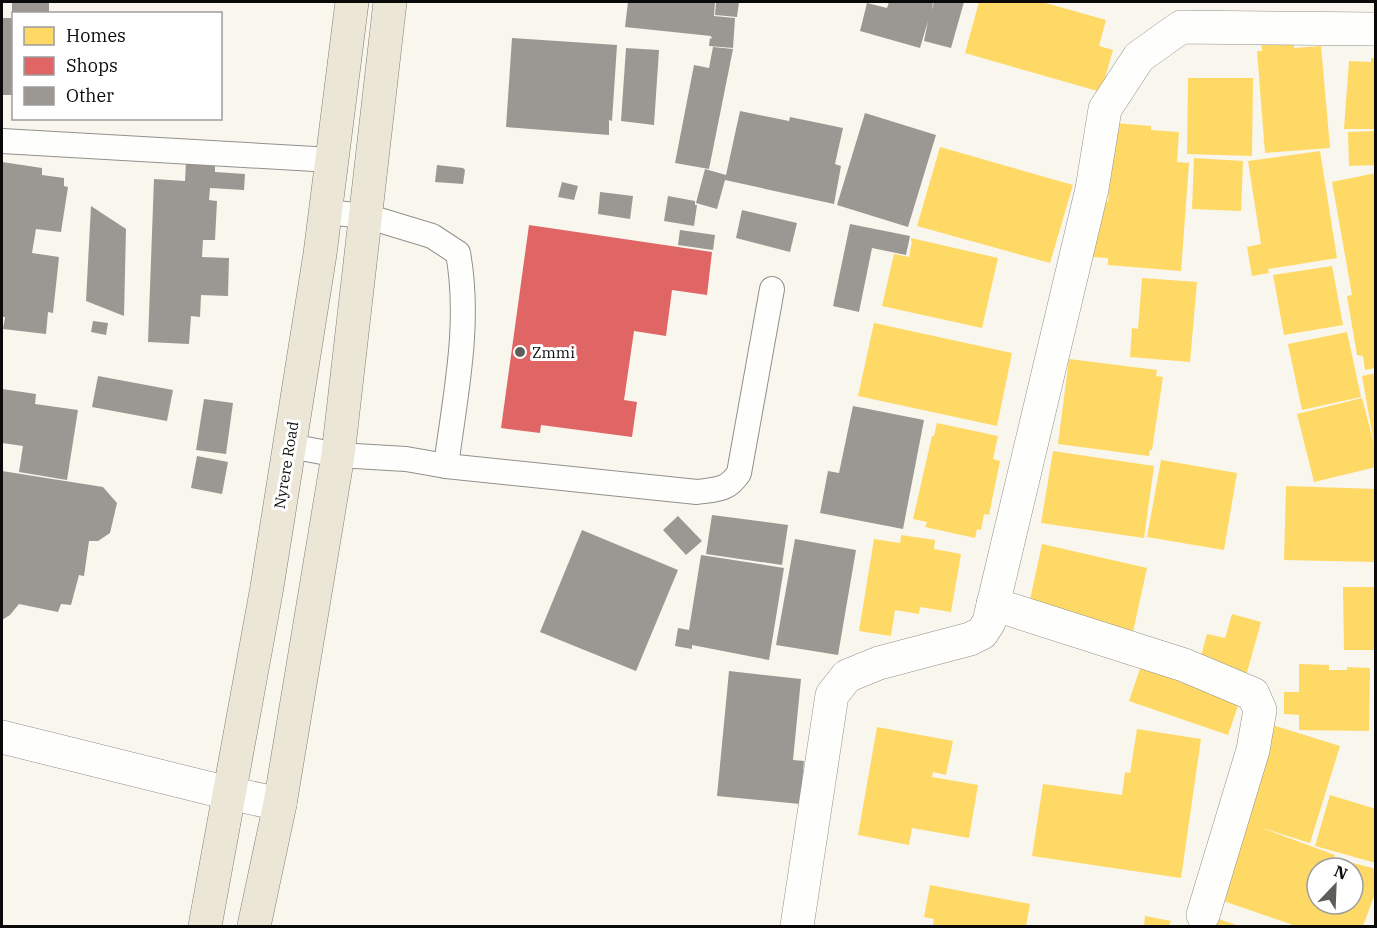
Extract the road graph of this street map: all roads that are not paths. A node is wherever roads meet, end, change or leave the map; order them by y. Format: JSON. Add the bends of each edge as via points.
{"nodes":[{"id":1,"x":352,"y":2,"type":"edge"},
{"id":2,"x":390,"y":2,"type":"edge"},
{"id":3,"x":1376,"y":28,"type":"edge"},
{"id":4,"x":2,"y":141,"type":"edge"},
{"id":5,"x":332,"y":160,"type":"junction"},
{"id":6,"x":325,"y":212,"type":"junction"},
{"id":7,"x":366,"y":216,"type":"junction"},
{"id":8,"x":772,"y":289,"type":"dead end"},
{"id":9,"x":290,"y":446,"type":"junction"},
{"id":10,"x":338,"y":455,"type":"junction"},
{"id":11,"x":446,"y":466,"type":"junction"},
{"id":12,"x":993,"y":604,"type":"junction"},
{"id":13,"x":2,"y":737,"type":"edge"},
{"id":14,"x":228,"y":793,"type":"junction"},
{"id":15,"x":280,"y":804,"type":"junction"},
{"id":16,"x":1203,"y":915,"type":"dead end"},
{"id":17,"x":205,"y":927,"type":"edge"},
{"id":18,"x":254,"y":927,"type":"edge"},
{"id":19,"x":797,"y":927,"type":"edge"}],
"edges":[{"from":1,"to":5,"type":"main road","name":"Nyrere Road"},
{"from":2,"to":7,"type":"main road"},
{"from":3,"to":12,"type":"street","via":[[1181,27],[1139,57],[1105,109],[1092,189]]},
{"from":4,"to":5,"type":"lane"},
{"from":5,"to":6,"type":"main road","name":"Nyrere Road"},
{"from":6,"to":7,"type":"lane"},
{"from":6,"to":9,"type":"main road","name":"Nyrere Road"},
{"from":7,"to":10,"type":"main road"},
{"from":7,"to":11,"type":"lane","via":[[432,236],[458,254],[462,276],[462,348]]},
{"from":8,"to":11,"type":"lane","via":[[739,473],[724,488],[697,492]]},
{"from":9,"to":10,"type":"lane"},
{"from":9,"to":14,"type":"main road","name":"Nyrere Road"},
{"from":10,"to":11,"type":"lane"},
{"from":10,"to":15,"type":"main road"},
{"from":12,"to":16,"type":"street","via":[[1184,665],[1253,694],[1260,710],[1253,750]]},
{"from":12,"to":19,"type":"street","via":[[982,633],[847,676],[832,695]]},
{"from":13,"to":14,"type":"street"},
{"from":14,"to":15,"type":"street"},
{"from":14,"to":17,"type":"main road","name":"Nyrere Road"},
{"from":15,"to":18,"type":"main road"}]}
